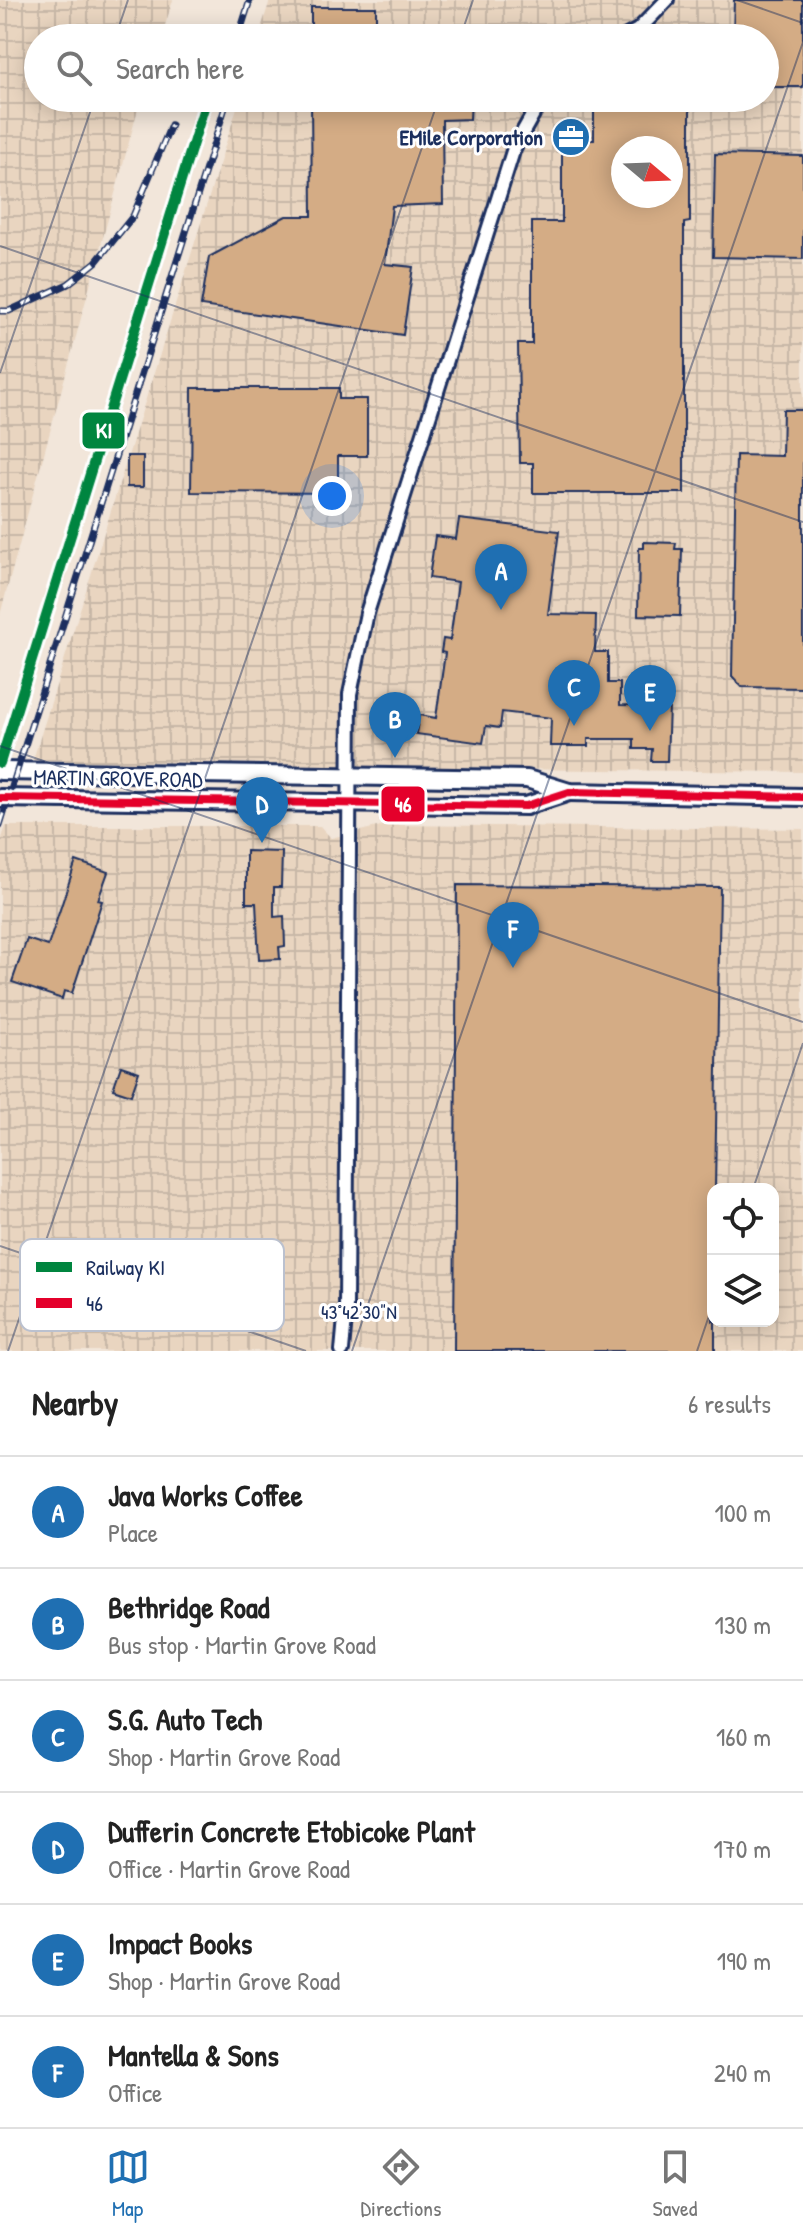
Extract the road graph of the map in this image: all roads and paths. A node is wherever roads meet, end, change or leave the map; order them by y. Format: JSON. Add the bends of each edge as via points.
{"nodes":[{"id":1,"x":667,"y":0,"type":"edge"},
{"id":2,"x":644,"y":24,"type":"edge"},
{"id":3,"x":534,"y":112,"type":"edge"},
{"id":4,"x":0,"y":771,"type":"edge"},
{"id":5,"x":350,"y":778,"type":"junction"},
{"id":6,"x":569,"y":792,"type":"junction"},
{"id":7,"x":803,"y":797,"type":"edge"},
{"id":8,"x":0,"y":798,"type":"edge"},
{"id":9,"x":350,"y":804,"type":"junction"},
{"id":10,"x":342,"y":1351,"type":"edge"}],
"edges":[{"from":1,"to":2,"type":"street"},
{"from":3,"to":5,"type":"street","via":[[514,148],[367,613],[350,694]]},
{"from":4,"to":5,"type":"main road","name":"MARTIN GROVE ROAD"},
{"from":5,"to":6,"type":"main road","name":"MARTIN GROVE ROAD","via":[[527,779]]},
{"from":5,"to":9,"type":"street"},
{"from":6,"to":7,"type":"main road","name":"MARTIN GROVE ROAD"},
{"from":6,"to":9,"type":"main road","name":"MARTIN GROVE ROAD","via":[[526,806]]},
{"from":8,"to":9,"type":"main road","name":"MARTIN GROVE ROAD"},
{"from":9,"to":10,"type":"street"}]}
